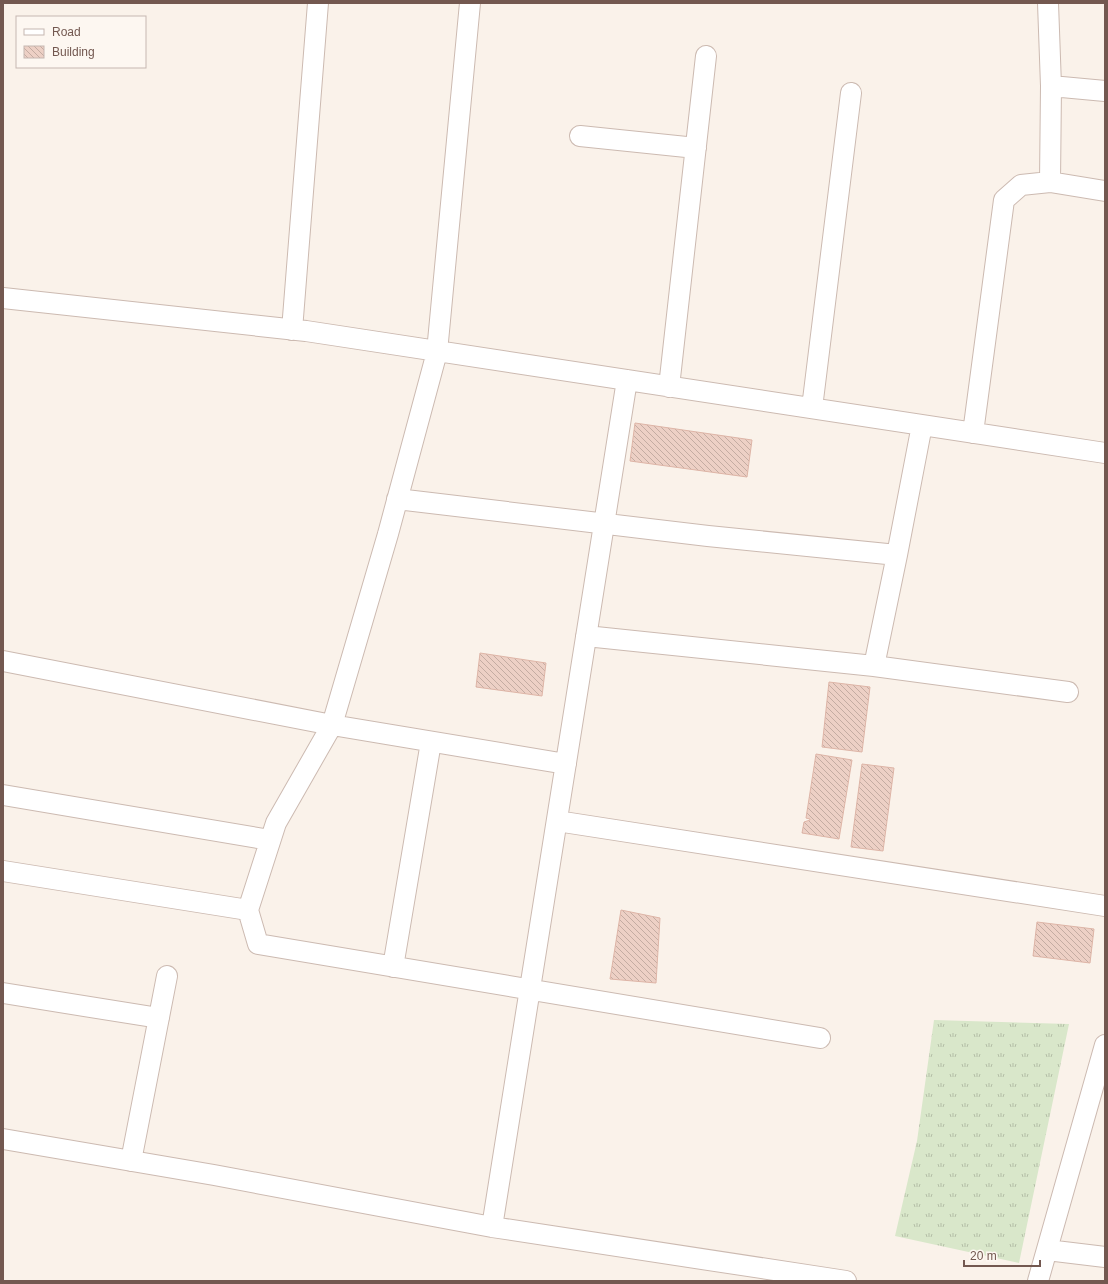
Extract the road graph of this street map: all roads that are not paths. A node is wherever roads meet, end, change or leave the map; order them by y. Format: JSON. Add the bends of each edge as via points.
{"nodes":[{"id":1,"x":318,"y":3,"type":"edge"},
{"id":2,"x":470,"y":3,"type":"edge"},
{"id":3,"x":1048,"y":3,"type":"edge"},
{"id":4,"x":706,"y":56,"type":"dead end"},
{"id":5,"x":1051,"y":86,"type":"junction"},
{"id":6,"x":1105,"y":91,"type":"edge"},
{"id":7,"x":851,"y":93,"type":"dead end"},
{"id":8,"x":580,"y":136,"type":"dead end"},
{"id":9,"x":696,"y":148,"type":"junction"},
{"id":10,"x":1050,"y":182,"type":"junction"},
{"id":11,"x":1105,"y":191,"type":"edge"},
{"id":12,"x":3,"y":298,"type":"edge"},
{"id":13,"x":292,"y":330,"type":"junction"},
{"id":14,"x":437,"y":352,"type":"junction"},
{"id":15,"x":627,"y":380,"type":"junction"},
{"id":16,"x":669,"y":387,"type":"junction"},
{"id":17,"x":812,"y":408,"type":"junction"},
{"id":18,"x":922,"y":426,"type":"junction"},
{"id":19,"x":973,"y":433,"type":"junction"},
{"id":20,"x":1105,"y":453,"type":"edge"},
{"id":21,"x":397,"y":499,"type":"junction"},
{"id":22,"x":604,"y":524,"type":"junction"},
{"id":23,"x":897,"y":555,"type":"junction"},
{"id":24,"x":586,"y":636,"type":"junction"},
{"id":25,"x":3,"y":661,"type":"edge"},
{"id":26,"x":874,"y":666,"type":"junction"},
{"id":27,"x":1068,"y":692,"type":"dead end"},
{"id":28,"x":332,"y":724,"type":"junction"},
{"id":29,"x":431,"y":742,"type":"junction"},
{"id":30,"x":566,"y":764,"type":"junction"},
{"id":31,"x":3,"y":795,"type":"edge"},
{"id":32,"x":556,"y":821,"type":"junction"},
{"id":33,"x":270,"y":840,"type":"junction"},
{"id":34,"x":3,"y":871,"type":"edge"},
{"id":35,"x":1105,"y":906,"type":"edge"},
{"id":36,"x":248,"y":910,"type":"junction"},
{"id":37,"x":393,"y":967,"type":"junction"},
{"id":38,"x":167,"y":976,"type":"dead end"},
{"id":39,"x":530,"y":990,"type":"junction"},
{"id":40,"x":3,"y":993,"type":"edge"},
{"id":41,"x":159,"y":1018,"type":"junction"},
{"id":42,"x":820,"y":1038,"type":"dead end"},
{"id":43,"x":1105,"y":1045,"type":"edge"},
{"id":44,"x":1102,"y":1069,"type":"edge"},
{"id":45,"x":3,"y":1139,"type":"edge"},
{"id":46,"x":131,"y":1161,"type":"junction"},
{"id":47,"x":492,"y":1227,"type":"junction"},
{"id":48,"x":1047,"y":1250,"type":"junction"},
{"id":49,"x":1105,"y":1257,"type":"edge"},
{"id":50,"x":846,"y":1281,"type":"edge"},
{"id":51,"x":1038,"y":1281,"type":"edge"}],
"edges":[{"from":1,"to":13,"type":"street"},
{"from":2,"to":14,"type":"street"},
{"from":3,"to":5,"type":"street"},
{"from":4,"to":9,"type":"street"},
{"from":5,"to":6,"type":"street"},
{"from":5,"to":10,"type":"street"},
{"from":7,"to":17,"type":"street"},
{"from":8,"to":9,"type":"street"},
{"from":9,"to":16,"type":"street"},
{"from":10,"to":11,"type":"street"},
{"from":10,"to":19,"type":"street","via":[[1021,185],[1004,200]]},
{"from":12,"to":13,"type":"street"},
{"from":13,"to":14,"type":"street"},
{"from":14,"to":15,"type":"street"},
{"from":14,"to":21,"type":"street"},
{"from":15,"to":16,"type":"street"},
{"from":15,"to":22,"type":"street"},
{"from":16,"to":17,"type":"street"},
{"from":17,"to":18,"type":"street"},
{"from":18,"to":19,"type":"street"},
{"from":18,"to":23,"type":"street"},
{"from":19,"to":20,"type":"street"},
{"from":21,"to":22,"type":"street"},
{"from":21,"to":28,"type":"street"},
{"from":22,"to":23,"type":"street"},
{"from":22,"to":24,"type":"street"},
{"from":23,"to":26,"type":"street"},
{"from":24,"to":26,"type":"street"},
{"from":24,"to":30,"type":"street"},
{"from":25,"to":28,"type":"street"},
{"from":26,"to":27,"type":"street"},
{"from":28,"to":29,"type":"street"},
{"from":28,"to":33,"type":"street","via":[[276,823]]},
{"from":29,"to":30,"type":"street"},
{"from":29,"to":37,"type":"street"},
{"from":30,"to":32,"type":"street"},
{"from":31,"to":33,"type":"street"},
{"from":32,"to":35,"type":"street"},
{"from":32,"to":39,"type":"street"},
{"from":33,"to":36,"type":"street"},
{"from":34,"to":36,"type":"street"},
{"from":36,"to":37,"type":"street","via":[[258,944]]},
{"from":37,"to":39,"type":"street"},
{"from":38,"to":41,"type":"street"},
{"from":39,"to":42,"type":"street"},
{"from":39,"to":47,"type":"street"},
{"from":40,"to":41,"type":"street"},
{"from":41,"to":46,"type":"street"},
{"from":43,"to":44,"type":"street"},
{"from":44,"to":48,"type":"street"},
{"from":45,"to":46,"type":"street"},
{"from":46,"to":47,"type":"street"},
{"from":47,"to":50,"type":"street"},
{"from":48,"to":49,"type":"street"},
{"from":48,"to":51,"type":"street"}]}
